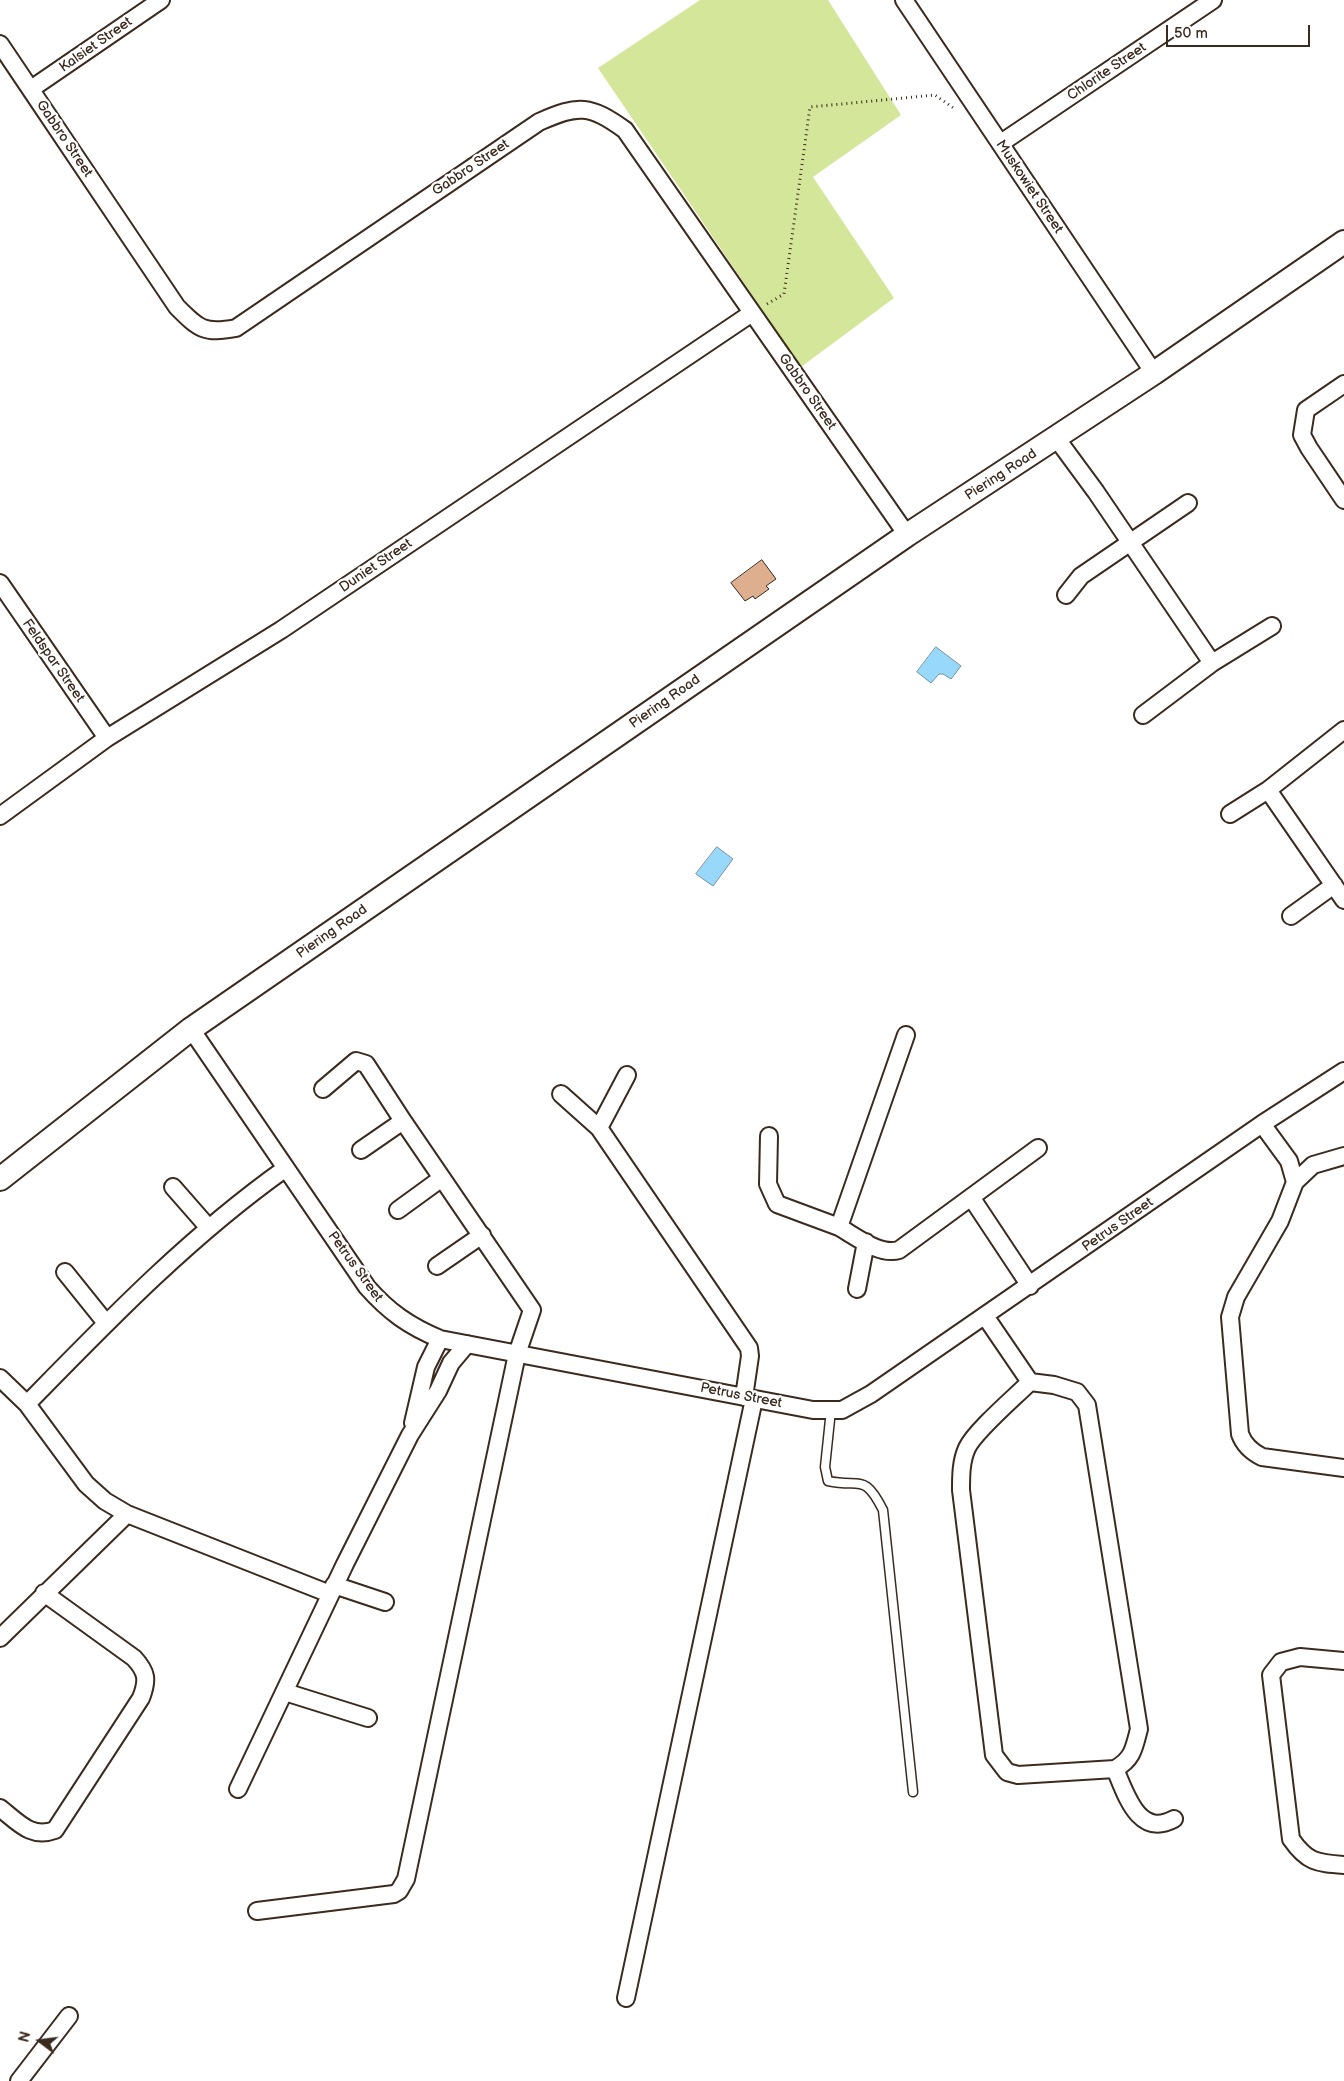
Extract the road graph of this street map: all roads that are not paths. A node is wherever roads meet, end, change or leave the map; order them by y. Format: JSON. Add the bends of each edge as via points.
{"nodes":[{"id":1,"x":161,"y":0,"type":"edge"},
{"id":2,"x":904,"y":0,"type":"edge"},
{"id":3,"x":1213,"y":0,"type":"edge"},
{"id":4,"x":0,"y":44,"type":"edge"},
{"id":5,"x":32,"y":89,"type":"junction"},
{"id":6,"x":1000,"y":143,"type":"junction"},
{"id":7,"x":1344,"y":242,"type":"edge"},
{"id":8,"x":752,"y":313,"type":"junction"},
{"id":9,"x":1154,"y":374,"type":"junction"},
{"id":10,"x":1344,"y":384,"type":"edge"},
{"id":11,"x":1056,"y":439,"type":"junction"},
{"id":12,"x":1344,"y":500,"type":"edge"},
{"id":13,"x":1188,"y":503,"type":"dead end"},
{"id":14,"x":907,"y":535,"type":"junction"},
{"id":15,"x":1130,"y":542,"type":"junction"},
{"id":16,"x":0,"y":583,"type":"edge"},
{"id":17,"x":1066,"y":596,"type":"dead end"},
{"id":18,"x":1272,"y":626,"type":"dead end"},
{"id":19,"x":1212,"y":663,"type":"junction"},
{"id":20,"x":1143,"y":715,"type":"dead end"},
{"id":21,"x":1344,"y":730,"type":"edge"},
{"id":22,"x":107,"y":738,"type":"junction"},
{"id":23,"x":1268,"y":790,"type":"junction"},
{"id":24,"x":1230,"y":814,"type":"dead end"},
{"id":25,"x":0,"y":816,"type":"edge"},
{"id":26,"x":1334,"y":885,"type":"junction"},
{"id":27,"x":1344,"y":900,"type":"edge"},
{"id":28,"x":1291,"y":916,"type":"dead end"},
{"id":29,"x":191,"y":1029,"type":"junction"},
{"id":30,"x":906,"y":1035,"type":"dead end"},
{"id":31,"x":1344,"y":1070,"type":"edge"},
{"id":32,"x":627,"y":1075,"type":"dead end"},
{"id":33,"x":323,"y":1089,"type":"dead end"},
{"id":34,"x":561,"y":1094,"type":"dead end"},
{"id":35,"x":403,"y":1121,"type":"junction"},
{"id":36,"x":1262,"y":1124,"type":"junction"},
{"id":37,"x":599,"y":1128,"type":"junction"},
{"id":38,"x":769,"y":1136,"type":"dead end"},
{"id":39,"x":1038,"y":1148,"type":"dead end"},
{"id":40,"x":361,"y":1150,"type":"dead end"},
{"id":41,"x":1344,"y":1156,"type":"edge"},
{"id":42,"x":286,"y":1168,"type":"junction"},
{"id":43,"x":442,"y":1178,"type":"junction"},
{"id":44,"x":0,"y":1180,"type":"edge"},
{"id":45,"x":1295,"y":1182,"type":"junction"},
{"id":46,"x":173,"y":1187,"type":"dead end"},
{"id":47,"x":970,"y":1197,"type":"junction"},
{"id":48,"x":398,"y":1210,"type":"dead end"},
{"id":49,"x":208,"y":1227,"type":"junction"},
{"id":50,"x":839,"y":1227,"type":"junction"},
{"id":51,"x":482,"y":1235,"type":"junction"},
{"id":52,"x":866,"y":1242,"type":"junction"},
{"id":53,"x":437,"y":1266,"type":"dead end"},
{"id":54,"x":65,"y":1272,"type":"dead end"},
{"id":55,"x":1030,"y":1286,"type":"junction"},
{"id":56,"x":857,"y":1289,"type":"dead end"},
{"id":57,"x":985,"y":1316,"type":"junction"},
{"id":58,"x":106,"y":1323,"type":"junction"},
{"id":59,"x":440,"y":1339,"type":"junction"},
{"id":60,"x":467,"y":1344,"type":"junction"},
{"id":61,"x":517,"y":1354,"type":"junction"},
{"id":62,"x":0,"y":1378,"type":"edge"},
{"id":63,"x":1030,"y":1382,"type":"junction"},
{"id":64,"x":749,"y":1398,"type":"junction"},
{"id":65,"x":26,"y":1404,"type":"junction"},
{"id":66,"x":831,"y":1410,"type":"junction"},
{"id":67,"x":410,"y":1435,"type":"junction"},
{"id":68,"x":1344,"y":1468,"type":"edge"},
{"id":69,"x":127,"y":1514,"type":"junction"},
{"id":70,"x":332,"y":1589,"type":"junction"},
{"id":71,"x":44,"y":1593,"type":"junction"},
{"id":72,"x":385,"y":1602,"type":"dead end"},
{"id":73,"x":0,"y":1638,"type":"edge"},
{"id":74,"x":1344,"y":1661,"type":"edge"},
{"id":75,"x":285,"y":1692,"type":"junction"},
{"id":76,"x":368,"y":1718,"type":"dead end"},
{"id":77,"x":1115,"y":1769,"type":"junction"},
{"id":78,"x":238,"y":1789,"type":"dead end"},
{"id":79,"x":913,"y":1792,"type":"dead end"},
{"id":80,"x":0,"y":1808,"type":"edge"},
{"id":81,"x":1174,"y":1819,"type":"dead end"},
{"id":82,"x":1344,"y":1865,"type":"edge"},
{"id":83,"x":257,"y":1911,"type":"dead end"},
{"id":84,"x":626,"y":1998,"type":"dead end"},
{"id":85,"x":69,"y":2016,"type":"dead end"},
{"id":86,"x":19,"y":2081,"type":"edge"}],
"edges":[{"from":1,"to":5,"type":"street","name":"Kalsiet Street"},
{"from":2,"to":6,"type":"street","name":"Muskowiet Street"},
{"from":3,"to":6,"type":"street","name":"Chlorite Street"},
{"from":4,"to":5,"type":"street","name":"Gabbro Street"},
{"from":5,"to":8,"type":"street","name":"Gabbro Street","via":[[176,307],[193,323],[214,332],[236,328],[539,122],[562,112],[585,109],[604,115],[625,130]]},
{"from":6,"to":9,"type":"street","name":"Muskowiet Street"},
{"from":7,"to":9,"type":"street","name":"Piering Road"},
{"from":8,"to":14,"type":"street","name":"Gabbro Street"},
{"from":8,"to":22,"type":"street","name":"Duniet Street","via":[[281,630]]},
{"from":9,"to":11,"type":"street","name":"Piering Road"},
{"from":10,"to":12,"type":"street","via":[[1306,410],[1302,435]]},
{"from":11,"to":14,"type":"street","name":"Piering Road"},
{"from":11,"to":15,"type":"street"},
{"from":13,"to":15,"type":"street"},
{"from":14,"to":29,"type":"street","name":"Piering Road"},
{"from":15,"to":17,"type":"street","via":[[1081,576]]},
{"from":15,"to":19,"type":"street"},
{"from":16,"to":22,"type":"street","name":"Feldspar Street"},
{"from":18,"to":19,"type":"street"},
{"from":19,"to":20,"type":"street"},
{"from":21,"to":23,"type":"street"},
{"from":22,"to":25,"type":"street","name":"Duniet Street"},
{"from":23,"to":24,"type":"street"},
{"from":23,"to":26,"type":"street"},
{"from":26,"to":27,"type":"street"},
{"from":26,"to":28,"type":"street"},
{"from":29,"to":42,"type":"street","name":"Petrus Street"},
{"from":29,"to":44,"type":"street","name":"Piering Road"},
{"from":30,"to":50,"type":"street"},
{"from":31,"to":36,"type":"street","name":"Petrus Street"},
{"from":32,"to":37,"type":"street"},
{"from":33,"to":35,"type":"street","via":[[356,1061],[362,1061]]},
{"from":34,"to":37,"type":"street"},
{"from":35,"to":40,"type":"street"},
{"from":35,"to":43,"type":"street"},
{"from":36,"to":45,"type":"street","via":[[1289,1161]]},
{"from":36,"to":55,"type":"street","name":"Petrus Street"},
{"from":37,"to":64,"type":"street","via":[[749,1348]]},
{"from":38,"to":50,"type":"street","via":[[768,1184],[777,1204]]},
{"from":39,"to":47,"type":"street"},
{"from":41,"to":45,"type":"street","via":[[1313,1165]]},
{"from":42,"to":49,"type":"street"},
{"from":42,"to":59,"type":"street","name":"Petrus Street","via":[[367,1287],[383,1305],[417,1330]]},
{"from":43,"to":48,"type":"street"},
{"from":43,"to":51,"type":"street"},
{"from":45,"to":68,"type":"street","via":[[1280,1220],[1236,1297],[1230,1316],[1240,1434],[1252,1452],[1262,1457]]},
{"from":46,"to":49,"type":"street"},
{"from":47,"to":52,"type":"street","via":[[899,1250],[883,1250]]},
{"from":47,"to":55,"type":"street"},
{"from":49,"to":58,"type":"street"},
{"from":50,"to":52,"type":"street"},
{"from":51,"to":53,"type":"street"},
{"from":51,"to":61,"type":"street","via":[[532,1307]]},
{"from":52,"to":56,"type":"street"},
{"from":54,"to":58,"type":"street"},
{"from":55,"to":57,"type":"street","name":"Petrus Street"},
{"from":57,"to":63,"type":"street"},
{"from":57,"to":66,"type":"street","name":"Petrus Street","via":[[871,1394],[842,1410]]},
{"from":58,"to":65,"type":"street"},
{"from":59,"to":60,"type":"street","name":"Petrus Street"},
{"from":59,"to":67,"type":"street","via":[[426,1367]]},
{"from":60,"to":61,"type":"street","name":"Petrus Street"},
{"from":60,"to":67,"type":"street","via":[[451,1363],[438,1391]]},
{"from":61,"to":64,"type":"street","name":"Petrus Street"},
{"from":61,"to":83,"type":"street","via":[[406,1879],[394,1894]]},
{"from":62,"to":65,"type":"street"},
{"from":63,"to":77,"type":"street","via":[[1076,1392],[1087,1406],[1091,1420],[1139,1729],[1127,1762]]},
{"from":63,"to":77,"type":"street","via":[[979,1432],[968,1447],[961,1467],[961,1490],[994,1755],[1007,1772],[1018,1775]]},
{"from":64,"to":66,"type":"street","name":"Petrus Street","via":[[813,1410]]},
{"from":64,"to":84,"type":"street"},
{"from":65,"to":69,"type":"street","via":[[86,1484]]},
{"from":66,"to":79,"type":"lane","via":[[825,1467],[828,1482],[858,1482],[872,1490],[883,1510]]},
{"from":67,"to":70,"type":"street"},
{"from":69,"to":70,"type":"street"},
{"from":69,"to":71,"type":"street"},
{"from":70,"to":72,"type":"street"},
{"from":70,"to":75,"type":"street"},
{"from":71,"to":73,"type":"street"},
{"from":71,"to":80,"type":"street","via":[[134,1658],[146,1677],[145,1688],[142,1698],[55,1830],[45,1834],[28,1830]]},
{"from":74,"to":82,"type":"street","via":[[1300,1657],[1281,1662],[1271,1675],[1291,1839],[1302,1855],[1322,1864]]},
{"from":75,"to":76,"type":"street"},
{"from":75,"to":78,"type":"street"},
{"from":77,"to":81,"type":"street","via":[[1138,1816],[1156,1824]]},
{"from":85,"to":86,"type":"street"}]}
